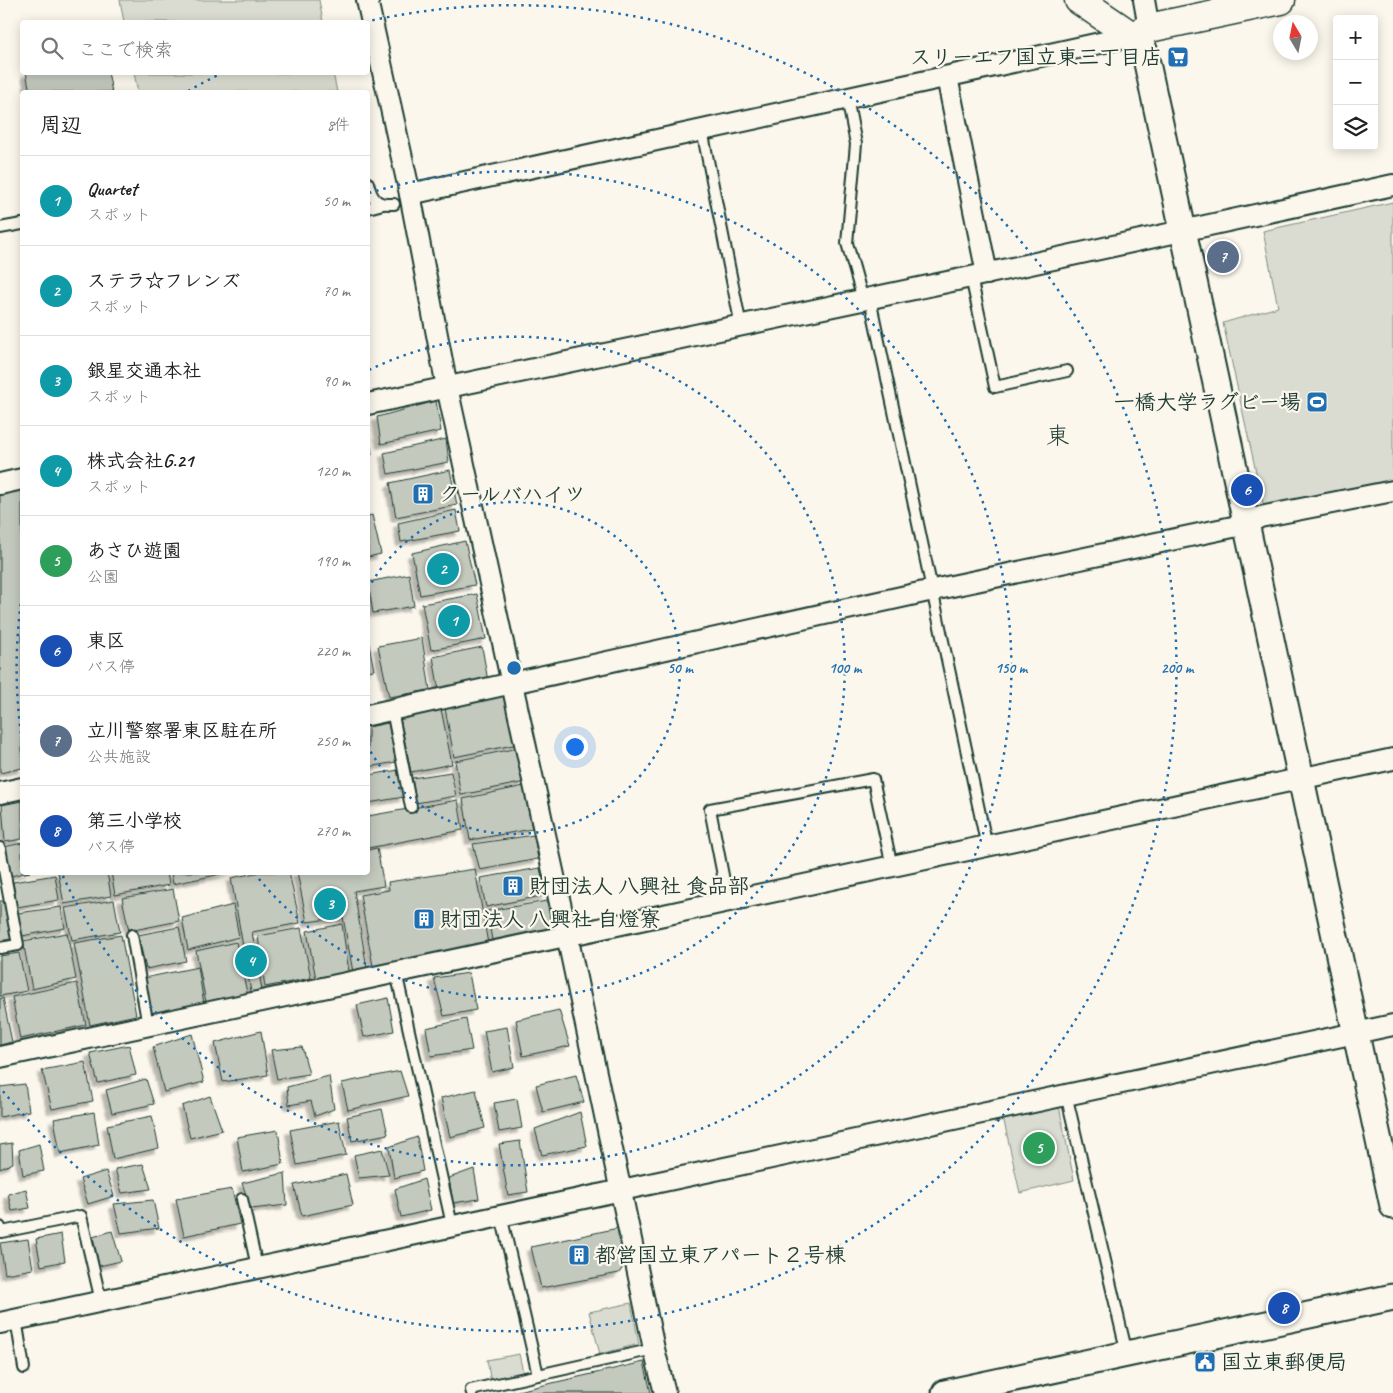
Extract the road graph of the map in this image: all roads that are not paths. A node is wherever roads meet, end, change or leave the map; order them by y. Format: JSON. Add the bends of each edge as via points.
{"nodes":[{"id":1,"x":367,"y":0,"type":"edge"},
{"id":2,"x":1079,"y":0,"type":"edge"},
{"id":3,"x":1144,"y":0,"type":"edge"},
{"id":4,"x":1281,"y":0,"type":"edge"},
{"id":5,"x":1140,"y":32,"type":"junction"},
{"id":6,"x":947,"y":76,"type":"junction"},
{"id":7,"x":847,"y":98,"type":"junction"},
{"id":8,"x":702,"y":130,"type":"junction"},
{"id":9,"x":1393,"y":185,"type":"edge"},
{"id":10,"x":370,"y":188,"type":"edge"},
{"id":11,"x":402,"y":199,"type":"junction"},
{"id":12,"x":383,"y":204,"type":"junction"},
{"id":13,"x":370,"y":207,"type":"edge"},
{"id":14,"x":20,"y":224,"type":"edge"},
{"id":15,"x":0,"y":228,"type":"edge"},
{"id":16,"x":1183,"y":230,"type":"junction"},
{"id":17,"x":979,"y":276,"type":"junction"},
{"id":18,"x":866,"y":299,"type":"junction"},
{"id":19,"x":741,"y":326,"type":"junction"},
{"id":20,"x":1067,"y":371,"type":"dead end"},
{"id":21,"x":447,"y":387,"type":"junction"},
{"id":22,"x":370,"y":404,"type":"edge"},
{"id":23,"x":20,"y":479,"type":"edge"},
{"id":24,"x":0,"y":484,"type":"edge"},
{"id":25,"x":1393,"y":491,"type":"edge"},
{"id":26,"x":1247,"y":524,"type":"junction"},
{"id":27,"x":933,"y":590,"type":"junction"},
{"id":28,"x":512,"y":683,"type":"junction"},
{"id":29,"x":392,"y":710,"type":"junction"},
{"id":30,"x":370,"y":715,"type":"edge"},
{"id":31,"x":1393,"y":759,"type":"edge"},
{"id":32,"x":1301,"y":779,"type":"junction"},
{"id":33,"x":20,"y":788,"type":"edge"},
{"id":34,"x":0,"y":793,"type":"edge"},
{"id":35,"x":411,"y":807,"type":"dead end"},
{"id":36,"x":987,"y":847,"type":"junction"},
{"id":37,"x":0,"y":848,"type":"edge"},
{"id":38,"x":892,"y":867,"type":"junction"},
{"id":39,"x":728,"y":902,"type":"junction"},
{"id":40,"x":132,"y":935,"type":"dead end"},
{"id":41,"x":566,"y":935,"type":"junction"},
{"id":42,"x":0,"y":948,"type":"edge"},
{"id":43,"x":396,"y":972,"type":"junction"},
{"id":44,"x":1393,"y":1024,"type":"edge"},
{"id":45,"x":148,"y":1026,"type":"junction"},
{"id":46,"x":1356,"y":1032,"type":"junction"},
{"id":47,"x":0,"y":1057,"type":"edge"},
{"id":48,"x":1066,"y":1094,"type":"junction"},
{"id":49,"x":620,"y":1189,"type":"junction"},
{"id":50,"x":242,"y":1199,"type":"dead end"},
{"id":51,"x":1393,"y":1206,"type":"edge"},
{"id":52,"x":501,"y":1215,"type":"junction"},
{"id":53,"x":452,"y":1225,"type":"junction"},
{"id":54,"x":0,"y":1227,"type":"edge"},
{"id":55,"x":257,"y":1266,"type":"junction"},
{"id":56,"x":1393,"y":1297,"type":"edge"},
{"id":57,"x":101,"y":1301,"type":"junction"},
{"id":58,"x":8,"y":1321,"type":"edge"},
{"id":59,"x":654,"y":1349,"type":"junction"},
{"id":60,"x":1127,"y":1354,"type":"junction"},
{"id":61,"x":24,"y":1368,"type":"dead end"},
{"id":62,"x":538,"y":1375,"type":"junction"},
{"id":63,"x":472,"y":1393,"type":"edge"},
{"id":64,"x":665,"y":1393,"type":"edge"},
{"id":65,"x":944,"y":1393,"type":"edge"}],
"edges":[{"from":1,"to":11,"type":"street"},
{"from":2,"to":5,"type":"main road"},
{"from":3,"to":5,"type":"street"},
{"from":4,"to":5,"type":"main road"},
{"from":5,"to":6,"type":"street"},
{"from":5,"to":16,"type":"street"},
{"from":6,"to":7,"type":"street"},
{"from":6,"to":17,"type":"street"},
{"from":7,"to":8,"type":"street"},
{"from":7,"to":18,"type":"lane","via":[[856,144],[848,243]]},
{"from":8,"to":11,"type":"street"},
{"from":8,"to":19,"type":"lane"},
{"from":9,"to":16,"type":"street"},
{"from":10,"to":12,"type":"lane","via":[[374,199]]},
{"from":11,"to":12,"type":"lane"},
{"from":11,"to":21,"type":"street"},
{"from":12,"to":13,"type":"lane"},
{"from":14,"to":15,"type":"lane"},
{"from":16,"to":17,"type":"street"},
{"from":16,"to":26,"type":"street"},
{"from":17,"to":18,"type":"street"},
{"from":17,"to":20,"type":"lane","via":[[995,387]]},
{"from":18,"to":19,"type":"street"},
{"from":18,"to":27,"type":"lane"},
{"from":19,"to":21,"type":"street"},
{"from":21,"to":22,"type":"street"},
{"from":21,"to":28,"type":"street"},
{"from":23,"to":24,"type":"street"},
{"from":25,"to":26,"type":"street","via":[[1260,517]]},
{"from":26,"to":27,"type":"street"},
{"from":26,"to":32,"type":"street"},
{"from":27,"to":28,"type":"street"},
{"from":27,"to":36,"type":"lane"},
{"from":28,"to":29,"type":"street"},
{"from":28,"to":41,"type":"street"},
{"from":29,"to":30,"type":"street"},
{"from":29,"to":35,"type":"lane"},
{"from":31,"to":32,"type":"street"},
{"from":32,"to":36,"type":"street"},
{"from":32,"to":46,"type":"street"},
{"from":33,"to":34,"type":"street"},
{"from":36,"to":38,"type":"street"},
{"from":37,"to":42,"type":"lane","via":[[18,945]]},
{"from":38,"to":39,"type":"street"},
{"from":38,"to":39,"type":"lane","via":[[872,779],[710,809]]},
{"from":39,"to":41,"type":"street"},
{"from":40,"to":45,"type":"lane"},
{"from":41,"to":43,"type":"street"},
{"from":41,"to":49,"type":"street"},
{"from":43,"to":45,"type":"street"},
{"from":43,"to":53,"type":"lane"},
{"from":44,"to":46,"type":"street"},
{"from":45,"to":47,"type":"street"},
{"from":46,"to":48,"type":"street"},
{"from":46,"to":51,"type":"street"},
{"from":48,"to":49,"type":"street"},
{"from":48,"to":60,"type":"lane"},
{"from":49,"to":52,"type":"street"},
{"from":49,"to":59,"type":"street"},
{"from":50,"to":55,"type":"lane"},
{"from":52,"to":53,"type":"street"},
{"from":52,"to":62,"type":"lane"},
{"from":53,"to":55,"type":"street"},
{"from":54,"to":57,"type":"lane","via":[[2,1232],[81,1216]]},
{"from":55,"to":57,"type":"street"},
{"from":56,"to":60,"type":"street"},
{"from":57,"to":58,"type":"street"},
{"from":58,"to":61,"type":"lane"},
{"from":59,"to":62,"type":"lane"},
{"from":59,"to":64,"type":"street"},
{"from":60,"to":65,"type":"street"},
{"from":62,"to":63,"type":"lane","via":[[471,1390]]}]}
